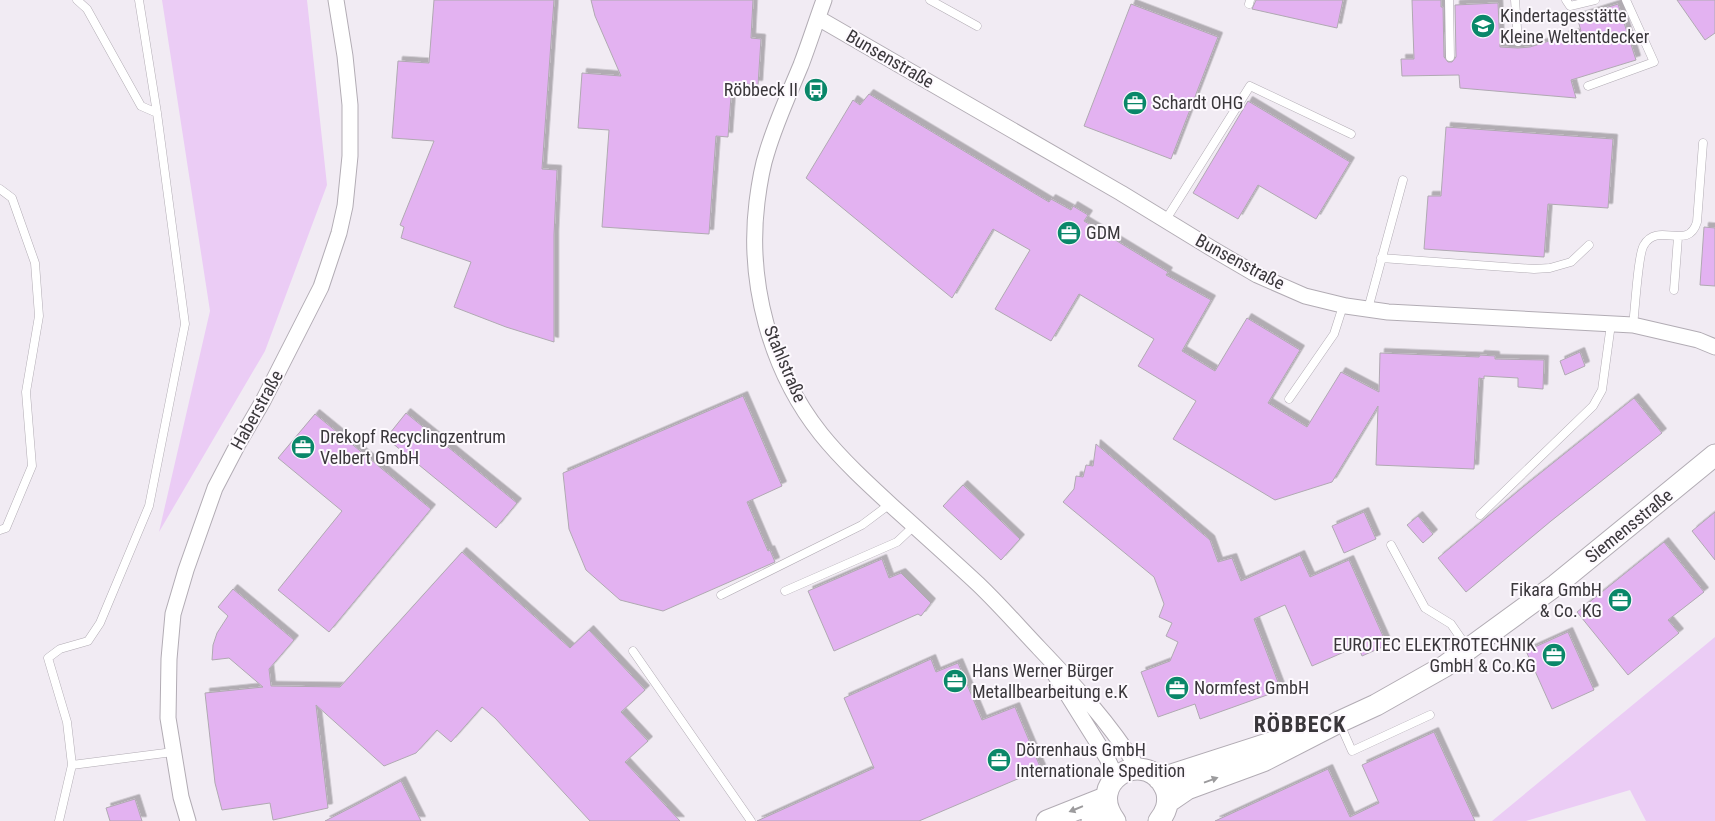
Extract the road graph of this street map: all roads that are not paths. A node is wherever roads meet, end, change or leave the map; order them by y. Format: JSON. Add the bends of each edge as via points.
{"nodes":[{"id":1,"x":77,"y":0,"type":"edge"},
{"id":2,"x":138,"y":0,"type":"edge"},
{"id":3,"x":336,"y":0,"type":"edge"},
{"id":4,"x":824,"y":0,"type":"edge"},
{"id":5,"x":930,"y":0,"type":"edge"},
{"id":6,"x":1449,"y":0,"type":"edge"},
{"id":7,"x":1515,"y":0,"type":"edge"},
{"id":8,"x":1566,"y":0,"type":"edge"},
{"id":9,"x":1595,"y":0,"type":"edge"},
{"id":10,"x":1626,"y":0,"type":"edge"},
{"id":11,"x":818,"y":18,"type":"junction"},
{"id":12,"x":978,"y":26,"type":"dead end"},
{"id":13,"x":1518,"y":42,"type":"dead end"},
{"id":14,"x":1450,"y":57,"type":"dead end"},
{"id":15,"x":1588,"y":86,"type":"dead end"},
{"id":16,"x":157,"y":113,"type":"junction"},
{"id":17,"x":1352,"y":134,"type":"dead end"},
{"id":18,"x":1702,"y":143,"type":"dead end"},
{"id":19,"x":1403,"y":180,"type":"dead end"},
{"id":20,"x":0,"y":189,"type":"edge"},
{"id":21,"x":1165,"y":220,"type":"junction"},
{"id":22,"x":1678,"y":237,"type":"junction"},
{"id":23,"x":1590,"y":244,"type":"dead end"},
{"id":24,"x":1381,"y":258,"type":"junction"},
{"id":25,"x":1674,"y":290,"type":"dead end"},
{"id":26,"x":1343,"y":306,"type":"junction"},
{"id":27,"x":1368,"y":309,"type":"junction"},
{"id":28,"x":1611,"y":324,"type":"junction"},
{"id":29,"x":1633,"y":325,"type":"junction"},
{"id":30,"x":1715,"y":347,"type":"edge"},
{"id":31,"x":1289,"y":399,"type":"dead end"},
{"id":32,"x":1715,"y":455,"type":"edge"},
{"id":33,"x":890,"y":504,"type":"junction"},
{"id":34,"x":1480,"y":515,"type":"dead end"},
{"id":35,"x":914,"y":526,"type":"junction"},
{"id":36,"x":0,"y":530,"type":"edge"},
{"id":37,"x":1391,"y":545,"type":"dead end"},
{"id":38,"x":784,"y":591,"type":"dead end"},
{"id":39,"x":721,"y":595,"type":"dead end"},
{"id":40,"x":1036,"y":645,"type":"junction"},
{"id":41,"x":1468,"y":650,"type":"junction"},
{"id":42,"x":633,"y":651,"type":"dead end"},
{"id":43,"x":1430,"y":715,"type":"dead end"},
{"id":44,"x":1339,"y":722,"type":"junction"},
{"id":45,"x":173,"y":752,"type":"junction"},
{"id":46,"x":72,"y":764,"type":"junction"},
{"id":47,"x":1139,"y":770,"type":"junction"},
{"id":48,"x":1116,"y":777,"type":"junction"},
{"id":49,"x":1160,"y":779,"type":"junction"},
{"id":50,"x":1105,"y":798,"type":"junction"},
{"id":51,"x":1165,"y":814,"type":"edge"},
{"id":52,"x":59,"y":821,"type":"edge"},
{"id":53,"x":188,"y":821,"type":"edge"},
{"id":54,"x":751,"y":821,"type":"edge"},
{"id":55,"x":1047,"y":821,"type":"edge"},
{"id":56,"x":1092,"y":821,"type":"edge"},
{"id":57,"x":1114,"y":821,"type":"edge"}],
"edges":[{"from":1,"to":16,"type":"lane","via":[[87,9],[141,106]]},
{"from":2,"to":16,"type":"lane"},
{"from":3,"to":45,"type":"street","name":"Haberstraße","via":[[350,105],[350,156],[345,206],[320,287],[263,402],[215,488],[186,570],[174,614],[169,658],[168,718]]},
{"from":4,"to":11,"type":"street","name":"Stahlstraße"},
{"from":5,"to":12,"type":"lane"},
{"from":6,"to":14,"type":"lane"},
{"from":7,"to":13,"type":"lane"},
{"from":8,"to":9,"type":"lane","via":[[1570,6]]},
{"from":10,"to":15,"type":"lane","via":[[1654,62]]},
{"from":11,"to":21,"type":"street","name":"Bunsenstraße"},
{"from":11,"to":33,"type":"street","name":"Stahlstraße","via":[[766,154],[755,227],[757,279],[780,362],[808,416],[832,448]]},
{"from":16,"to":46,"type":"lane","via":[[185,324],[149,506],[100,623],[88,641],[60,649],[48,658],[67,722]]},
{"from":17,"to":21,"type":"lane","via":[[1250,86]]},
{"from":18,"to":22,"type":"lane","via":[[1695,230]]},
{"from":19,"to":24,"type":"lane"},
{"from":20,"to":36,"type":"lane","via":[[12,198],[35,263],[39,316],[26,392],[32,466],[6,528]]},
{"from":21,"to":26,"type":"street","name":"Bunsenstraße","via":[[1257,275],[1305,296]]},
{"from":22,"to":25,"type":"lane"},
{"from":22,"to":29,"type":"lane","via":[[1658,235],[1647,240],[1642,247]]},
{"from":23,"to":24,"type":"lane","via":[[1571,262],[1534,270]]},
{"from":24,"to":27,"type":"lane"},
{"from":26,"to":27,"type":"street","name":"Bunsenstraße"},
{"from":26,"to":31,"type":"lane","via":[[1334,334]]},
{"from":27,"to":28,"type":"street","name":"Bunsenstraße"},
{"from":28,"to":29,"type":"street","name":"Bunsenstraße"},
{"from":28,"to":34,"type":"lane","via":[[1602,390],[1593,406]]},
{"from":29,"to":30,"type":"street","name":"Bunsenstraße"},
{"from":32,"to":41,"type":"street","name":"Siemensstraße","via":[[1556,585]]},
{"from":33,"to":35,"type":"street","name":"Stahlstraße"},
{"from":33,"to":39,"type":"lane","via":[[862,525]]},
{"from":35,"to":38,"type":"lane","via":[[897,542]]},
{"from":35,"to":40,"type":"street","name":"Stahlstraße","via":[[994,600]]},
{"from":37,"to":41,"type":"lane","via":[[1425,608],[1451,624]]},
{"from":40,"to":47,"type":"street","name":"Stahlstraße","via":[[1107,722]]},
{"from":40,"to":48,"type":"street","name":"Stahlstraße"},
{"from":41,"to":44,"type":"street","name":"Siemensstraße","via":[[1411,686]]},
{"from":42,"to":54,"type":"lane"},
{"from":43,"to":44,"type":"lane","via":[[1352,751]]},
{"from":44,"to":49,"type":"street","name":"Siemensstraße"},
{"from":51,"to":44,"type":"street","name":"Siemensstraße","one_way":true,"via":[[1188,789],[1263,761]]},
{"from":45,"to":46,"type":"lane"},
{"from":45,"to":53,"type":"street","name":"Haberstraße"},
{"from":46,"to":52,"type":"lane"},
{"from":47,"to":48,"type":"street","via":[[1126,770]]},
{"from":47,"to":49,"type":"street","via":[[1151,772]]},
{"from":48,"to":50,"type":"street"},
{"from":49,"to":51,"type":"street","via":[[1166,789]]},
{"from":50,"to":55,"type":"street","one_way":true},
{"from":50,"to":57,"type":"street","via":[[1107,810]]},
{"from":56,"to":57,"type":"street"}]}
